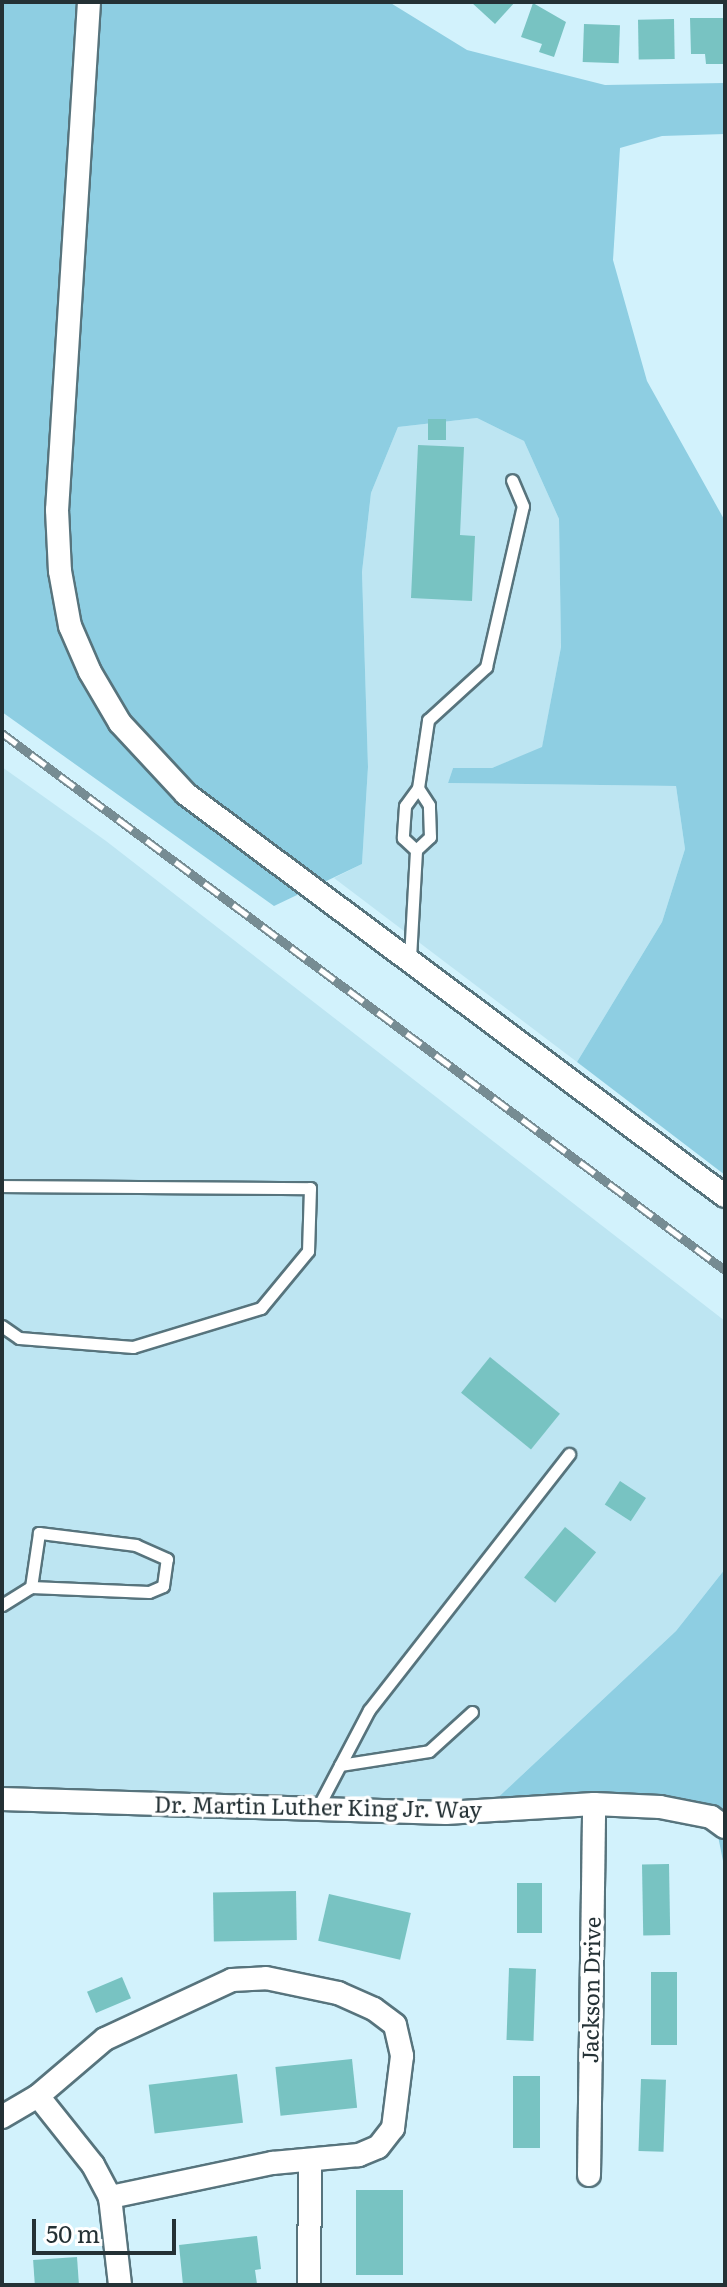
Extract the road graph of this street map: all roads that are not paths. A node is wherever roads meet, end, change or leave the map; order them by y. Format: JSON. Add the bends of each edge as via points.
{"nodes":[{"id":1,"x":89,"y":2,"type":"edge"},
{"id":2,"x":512,"y":480,"type":"dead end"},
{"id":3,"x":418,"y":788,"type":"junction"},
{"id":4,"x":416,"y":850,"type":"junction"},
{"id":5,"x":410,"y":958,"type":"junction"},
{"id":6,"x":2,"y":1186,"type":"edge"},
{"id":7,"x":725,"y":1196,"type":"edge"},
{"id":8,"x":2,"y":1326,"type":"edge"},
{"id":9,"x":569,"y":1454,"type":"dead end"},
{"id":10,"x":31,"y":1587,"type":"junction"},
{"id":11,"x":2,"y":1605,"type":"edge"},
{"id":12,"x":472,"y":1712,"type":"dead end"},
{"id":13,"x":340,"y":1765,"type":"junction"},
{"id":14,"x":2,"y":1799,"type":"edge"},
{"id":15,"x":594,"y":1804,"type":"junction"},
{"id":16,"x":317,"y":1809,"type":"junction"},
{"id":17,"x":725,"y":1827,"type":"edge"},
{"id":18,"x":38,"y":2096,"type":"junction"},
{"id":19,"x":2,"y":2117,"type":"edge"},
{"id":20,"x":310,"y":2160,"type":"junction"},
{"id":21,"x":589,"y":2175,"type":"dead end"},
{"id":22,"x":110,"y":2197,"type":"junction"},
{"id":23,"x":120,"y":2285,"type":"edge"},
{"id":24,"x":309,"y":2285,"type":"edge"}],
"edges":[{"from":1,"to":5,"type":"street","via":[[57,510],[70,626],[120,723],[186,794]]},
{"from":2,"to":3,"type":"lane","via":[[523,506],[486,667],[428,720]]},
{"from":3,"to":4,"type":"lane","via":[[429,805],[430,837]]},
{"from":3,"to":4,"type":"lane","via":[[405,806],[403,838]]},
{"from":4,"to":5,"type":"lane"},
{"from":5,"to":7,"type":"street"},
{"from":6,"to":8,"type":"lane","via":[[310,1188],[308,1251],[261,1308],[133,1347],[19,1338]]},
{"from":9,"to":13,"type":"lane","via":[[369,1710]]},
{"from":10,"to":10,"type":"lane","via":[[149,1592],[163,1586],[167,1559],[136,1545],[39,1533]]},
{"from":10,"to":11,"type":"lane"},
{"from":12,"to":13,"type":"lane","via":[[429,1751]]},
{"from":13,"to":16,"type":"lane"},
{"from":14,"to":16,"type":"street","name":"Dr. Martin Luther King Jr. Way"},
{"from":15,"to":16,"type":"street","name":"Dr. Martin Luther King Jr. Way","via":[[446,1813]]},
{"from":15,"to":17,"type":"street","name":"Dr. Martin Luther King Jr. Way","via":[[660,1807],[711,1817]]},
{"from":15,"to":21,"type":"street","name":"Jackson Drive"},
{"from":18,"to":19,"type":"street"},
{"from":18,"to":20,"type":"street","via":[[105,2039],[232,1980],[266,1978],[338,1993],[395,2025],[402,2056],[393,2128],[378,2147],[359,2155]]},
{"from":18,"to":22,"type":"street","via":[[93,2165]]},
{"from":20,"to":22,"type":"street"},
{"from":20,"to":24,"type":"street"},
{"from":22,"to":23,"type":"street"}]}
